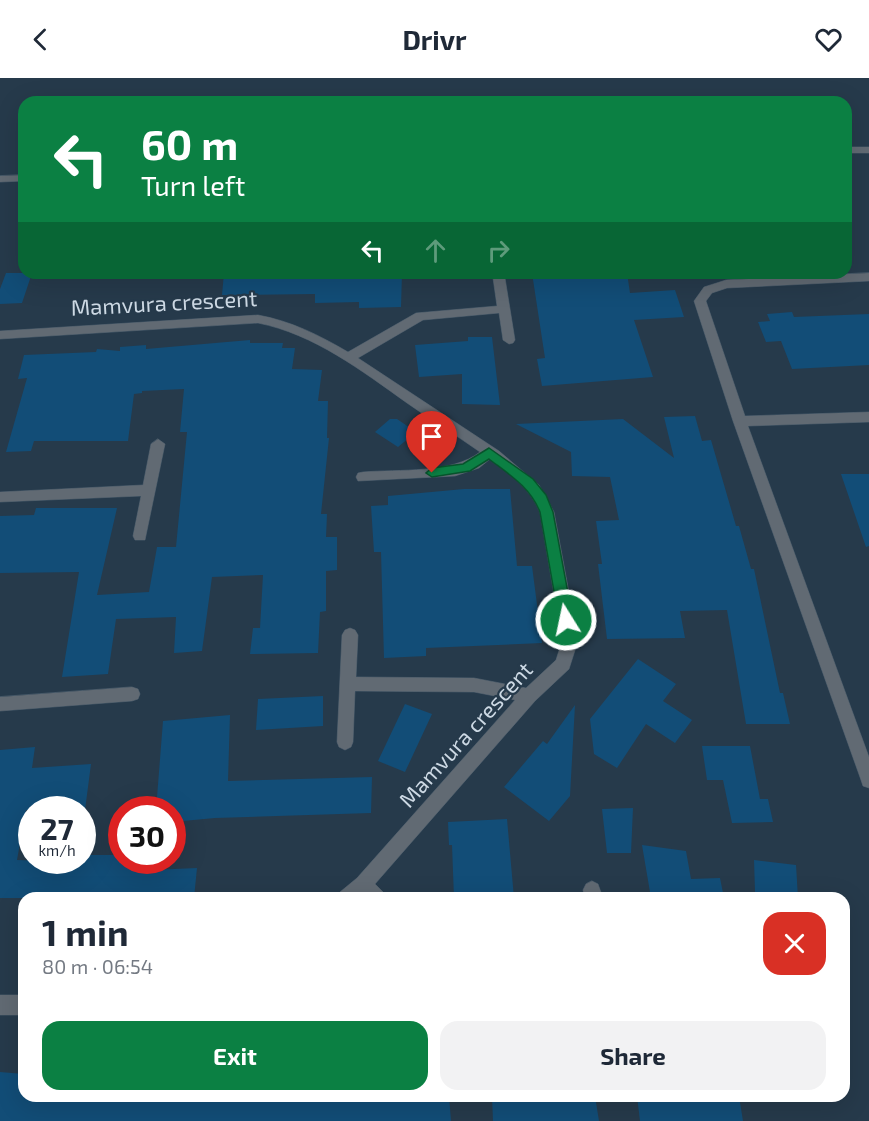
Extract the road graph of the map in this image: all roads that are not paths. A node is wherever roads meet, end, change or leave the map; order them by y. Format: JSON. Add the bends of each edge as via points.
{"nodes":[{"id":1,"x":852,"y":150,"type":"edge"},
{"id":2,"x":869,"y":150,"type":"edge"},
{"id":3,"x":18,"y":178,"type":"edge"},
{"id":4,"x":0,"y":179,"type":"edge"},
{"id":5,"x":869,"y":277,"type":"edge"},
{"id":6,"x":852,"y":278,"type":"edge"},
{"id":7,"x":499,"y":279,"type":"edge"},
{"id":8,"x":828,"y":279,"type":"edge"},
{"id":9,"x":503,"y":309,"type":"junction"},
{"id":10,"x":0,"y":336,"type":"edge"},
{"id":11,"x":509,"y":340,"type":"dead end"},
{"id":12,"x":348,"y":358,"type":"junction"},
{"id":13,"x":869,"y":417,"type":"edge"},
{"id":14,"x":740,"y":421,"type":"junction"},
{"id":15,"x":158,"y":444,"type":"dead end"},
{"id":16,"x":489,"y":452,"type":"junction"},
{"id":17,"x":363,"y":477,"type":"dead end"},
{"id":18,"x":148,"y":490,"type":"junction"},
{"id":19,"x":0,"y":497,"type":"edge"},
{"id":20,"x":140,"y":536,"type":"dead end"},
{"id":21,"x":350,"y":635,"type":"dead end"},
{"id":22,"x":349,"y":684,"type":"junction"},
{"id":23,"x":132,"y":694,"type":"dead end"},
{"id":24,"x":529,"y":696,"type":"junction"},
{"id":25,"x":0,"y":704,"type":"edge"},
{"id":26,"x":345,"y":742,"type":"dead end"},
{"id":27,"x":869,"y":780,"type":"edge"},
{"id":28,"x":363,"y":884,"type":"junction"},
{"id":29,"x":353,"y":892,"type":"edge"},
{"id":30,"x":371,"y":892,"type":"edge"},
{"id":31,"x":0,"y":1005,"type":"edge"},
{"id":32,"x":18,"y":1005,"type":"edge"}],
"edges":[{"from":1,"to":2,"type":"street"},
{"from":3,"to":4,"type":"street"},
{"from":5,"to":6,"type":"street"},
{"from":7,"to":9,"type":"street"},
{"from":8,"to":14,"type":"street","via":[[726,284],[708,290],[700,302]]},
{"from":9,"to":11,"type":"street"},
{"from":9,"to":12,"type":"street","via":[[420,316]]},
{"from":10,"to":12,"type":"street","name":"Mamvura crescent","via":[[270,320]]},
{"from":12,"to":16,"type":"street","name":"Mamvura crescent"},
{"from":13,"to":14,"type":"street"},
{"from":14,"to":27,"type":"street"},
{"from":15,"to":18,"type":"street"},
{"from":16,"to":17,"type":"street","via":[[474,464],[455,471]]},
{"from":16,"to":24,"type":"street","name":"Mamvura crescent","via":[[540,495],[547,512],[570,641],[563,664]]},
{"from":18,"to":19,"type":"street"},
{"from":18,"to":20,"type":"street"},
{"from":21,"to":22,"type":"street"},
{"from":22,"to":24,"type":"street","via":[[474,685]]},
{"from":22,"to":26,"type":"street"},
{"from":23,"to":25,"type":"street"},
{"from":24,"to":28,"type":"street","name":"Mamvura crescent"},
{"from":28,"to":29,"type":"street","name":"Mamvura crescent"},
{"from":28,"to":30,"type":"street"},
{"from":31,"to":32,"type":"street"}]}
